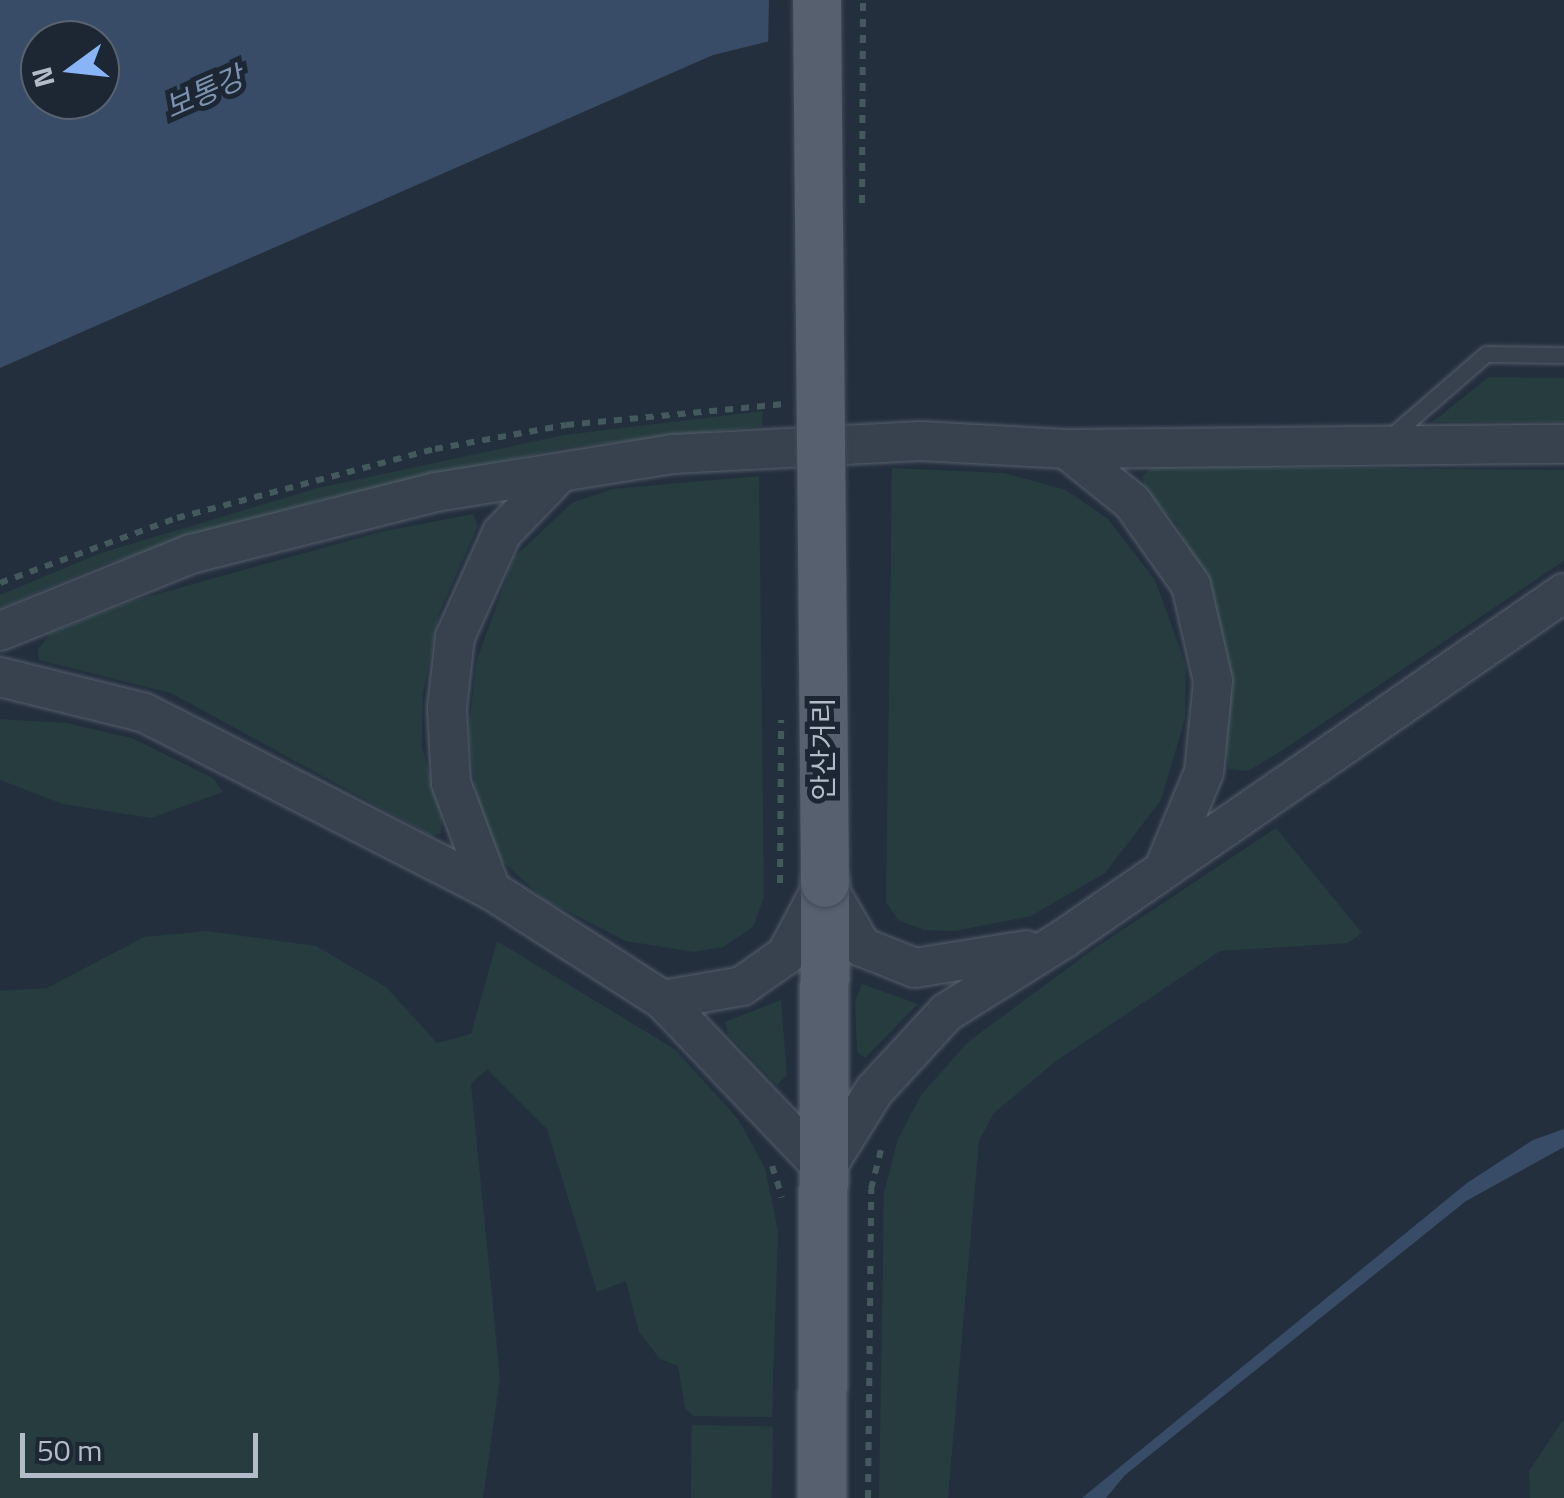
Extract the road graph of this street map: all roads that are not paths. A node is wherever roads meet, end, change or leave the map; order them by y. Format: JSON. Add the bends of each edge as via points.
{"nodes":[{"id":1,"x":817,"y":0,"type":"edge"},
{"id":2,"x":1564,"y":355,"type":"edge"},
{"id":3,"x":1381,"y":444,"type":"junction"},
{"id":4,"x":1564,"y":444,"type":"edge"},
{"id":5,"x":1066,"y":449,"type":"junction"},
{"id":6,"x":560,"y":473,"type":"junction"},
{"id":7,"x":1564,"y":593,"type":"edge"},
{"id":8,"x":0,"y":631,"type":"edge"},
{"id":9,"x":0,"y":677,"type":"edge"},
{"id":10,"x":1164,"y":866,"type":"junction"},
{"id":11,"x":796,"y":888,"type":"junction"},
{"id":12,"x":491,"y":890,"type":"junction"},
{"id":13,"x":1058,"y":942,"type":"junction"},
{"id":14,"x":663,"y":1000,"type":"junction"},
{"id":15,"x":825,"y":1170,"type":"junction"},
{"id":16,"x":822,"y":1498,"type":"edge"}],
"edges":[{"from":1,"to":11,"type":"main road","name":"안산거리","bridge":true},
{"from":2,"to":3,"type":"lane","via":[[1486,354]]},
{"from":3,"to":4,"type":"street"},
{"from":3,"to":5,"type":"street"},
{"from":5,"to":6,"type":"street","via":[[921,441],[748,446]]},
{"from":5,"to":10,"type":"street","via":[[1132,502],[1190,585],[1213,681],[1204,772]]},
{"from":6,"to":8,"type":"street","via":[[436,492],[191,554]]},
{"from":6,"to":12,"type":"street","via":[[502,533],[455,636],[446,708],[450,783]]},
{"from":7,"to":10,"type":"street"},
{"from":9,"to":12,"type":"street","via":[[144,713]]},
{"from":10,"to":13,"type":"street"},
{"from":11,"to":13,"type":"street","via":[[862,947],[916,968],[958,966]]},
{"from":11,"to":14,"type":"street","via":[[786,956],[742,986]]},
{"from":11,"to":15,"type":"main road","name":"안산거리"},
{"from":12,"to":14,"type":"street"},
{"from":13,"to":15,"type":"street","via":[[947,1012],[874,1090]]},
{"from":14,"to":15,"type":"street"},
{"from":15,"to":16,"type":"main road","name":"안산거리"}]}
